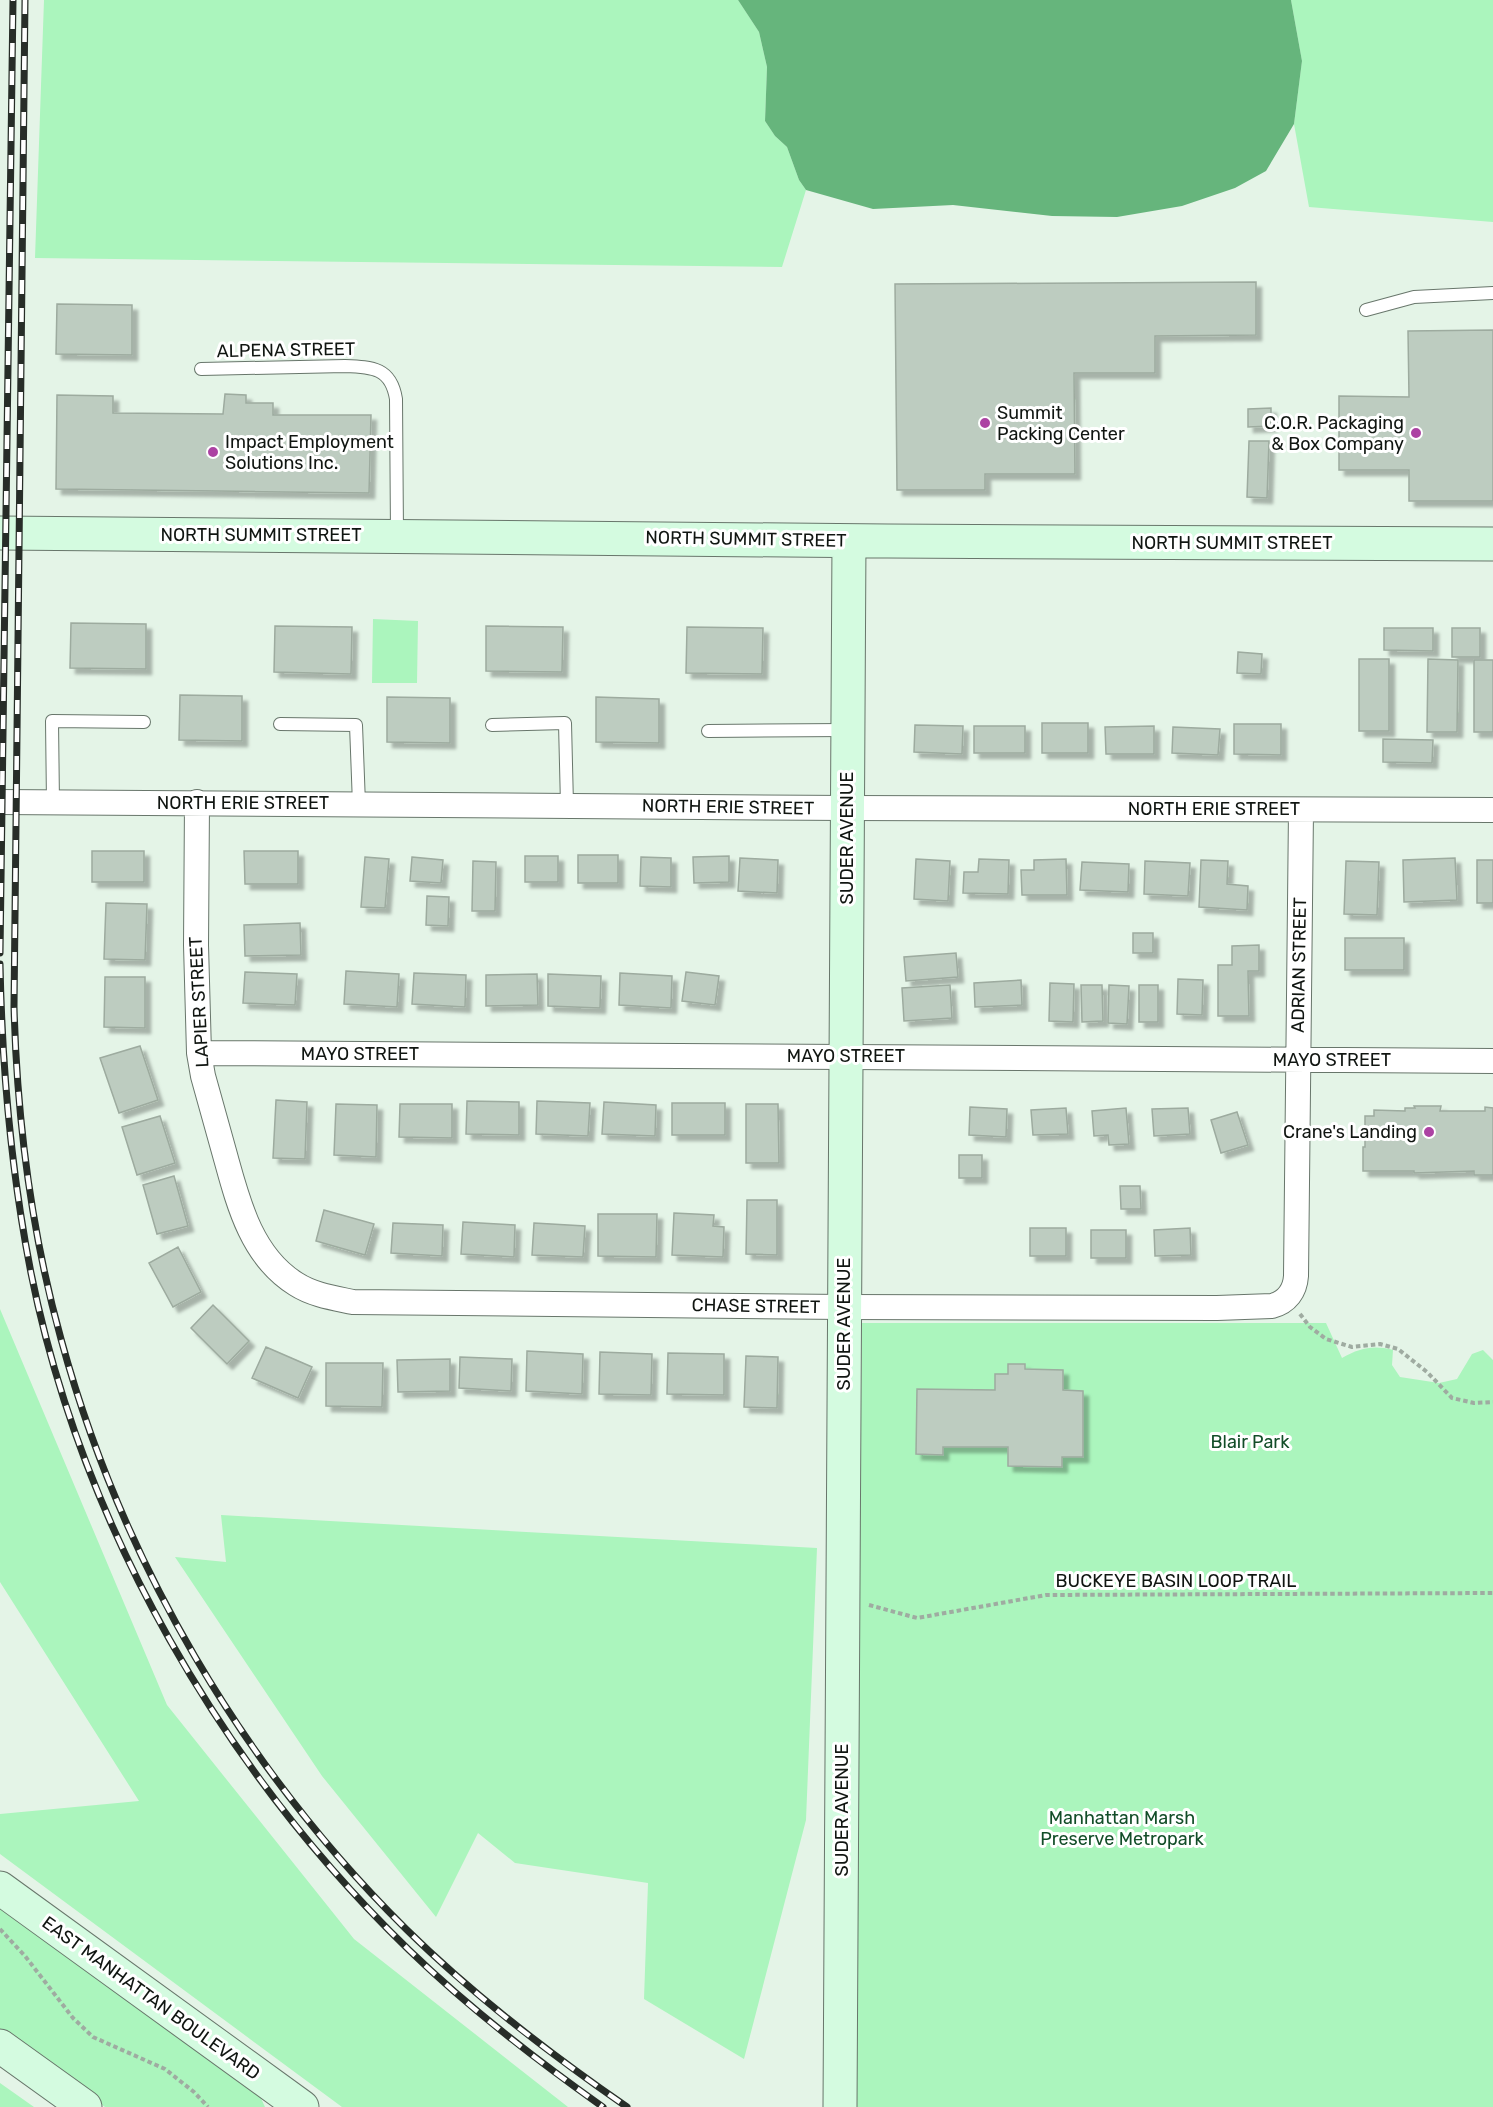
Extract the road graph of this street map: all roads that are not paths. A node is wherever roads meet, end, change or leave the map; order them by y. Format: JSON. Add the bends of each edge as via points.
{"nodes":[{"id":1,"x":1493,"y":292,"type":"edge"},
{"id":2,"x":1366,"y":310,"type":"dead end"},
{"id":3,"x":201,"y":369,"type":"dead end"},
{"id":4,"x":0,"y":533,"type":"edge"},
{"id":5,"x":397,"y":536,"type":"junction"},
{"id":6,"x":849,"y":541,"type":"junction"},
{"id":7,"x":1493,"y":544,"type":"edge"},
{"id":8,"x":144,"y":722,"type":"dead end"},
{"id":9,"x":280,"y":724,"type":"dead end"},
{"id":10,"x":492,"y":725,"type":"dead end"},
{"id":11,"x":848,"y":730,"type":"junction"},
{"id":12,"x":708,"y":731,"type":"dead end"},
{"id":13,"x":0,"y":802,"type":"edge"},
{"id":14,"x":197,"y":802,"type":"junction"},
{"id":15,"x":52,"y":803,"type":"junction"},
{"id":16,"x":358,"y":804,"type":"junction"},
{"id":17,"x":567,"y":806,"type":"junction"},
{"id":18,"x":848,"y":808,"type":"junction"},
{"id":19,"x":1301,"y":810,"type":"junction"},
{"id":20,"x":1493,"y":810,"type":"edge"},
{"id":21,"x":199,"y":1053,"type":"junction"},
{"id":22,"x":846,"y":1056,"type":"junction"},
{"id":23,"x":1298,"y":1060,"type":"junction"},
{"id":24,"x":1493,"y":1061,"type":"edge"},
{"id":25,"x":296,"y":1284,"type":"joint"},
{"id":26,"x":1288,"y":1298,"type":"joint"},
{"id":27,"x":844,"y":1307,"type":"junction"},
{"id":28,"x":0,"y":1888,"type":"edge"},
{"id":29,"x":0,"y":2046,"type":"edge"},
{"id":30,"x":275,"y":2096,"type":"edge"},
{"id":31,"x":86,"y":2107,"type":"edge"},
{"id":32,"x":302,"y":2107,"type":"edge"},
{"id":33,"x":840,"y":2107,"type":"edge"}],
"edges":[{"from":1,"to":2,"type":"lane","via":[[1414,297]]},
{"from":3,"to":5,"type":"lane","name":"ALPENA STREET","via":[[365,366],[392,381],[396,399]]},
{"from":4,"to":5,"type":"street","name":"NORTH SUMMIT STREET"},
{"from":5,"to":6,"type":"street","name":"NORTH SUMMIT STREET"},
{"from":6,"to":7,"type":"street","name":"NORTH SUMMIT STREET"},
{"from":6,"to":11,"type":"street","name":"SUDER AVENUE"},
{"from":8,"to":15,"type":"lane","via":[[52,721]]},
{"from":9,"to":16,"type":"lane","via":[[356,725]]},
{"from":10,"to":17,"type":"lane","via":[[565,723]]},
{"from":11,"to":12,"type":"lane"},
{"from":11,"to":18,"type":"street","name":"SUDER AVENUE"},
{"from":13,"to":15,"type":"street","name":"NORTH ERIE STREET"},
{"from":14,"to":15,"type":"street","name":"NORTH ERIE STREET"},
{"from":14,"to":16,"type":"street","name":"NORTH ERIE STREET"},
{"from":14,"to":21,"type":"street","name":"LAPIER STREET"},
{"from":16,"to":17,"type":"street","name":"NORTH ERIE STREET"},
{"from":17,"to":18,"type":"street","name":"NORTH ERIE STREET"},
{"from":18,"to":19,"type":"street","name":"NORTH ERIE STREET"},
{"from":18,"to":22,"type":"street","name":"SUDER AVENUE"},
{"from":19,"to":20,"type":"street","name":"NORTH ERIE STREET"},
{"from":19,"to":23,"type":"street","name":"ADRIAN STREET"},
{"from":21,"to":22,"type":"street","name":"MAYO STREET"},
{"from":21,"to":25,"type":"street","name":"LAPIER STREET","via":[[241,1211],[262,1251]]},
{"from":22,"to":23,"type":"street","name":"MAYO STREET"},
{"from":22,"to":27,"type":"street","name":"SUDER AVENUE"},
{"from":23,"to":24,"type":"street","name":"MAYO STREET"},
{"from":23,"to":26,"type":"street","name":"ADRIAN STREET","via":[[1296,1276]]},
{"from":25,"to":27,"type":"street","name":"CHASE STREET","via":[[326,1297],[353,1302]]},
{"from":26,"to":27,"type":"street","name":"CHASE STREET","via":[[1272,1306],[1228,1307]]},
{"from":27,"to":33,"type":"street","name":"SUDER AVENUE"},
{"from":28,"to":30,"type":"street","name":"EAST MANHATTAN BOULEVARD"},
{"from":29,"to":31,"type":"street"},
{"from":30,"to":32,"type":"street","name":"EAST MANHATTAN BOULEVARD"}]}
